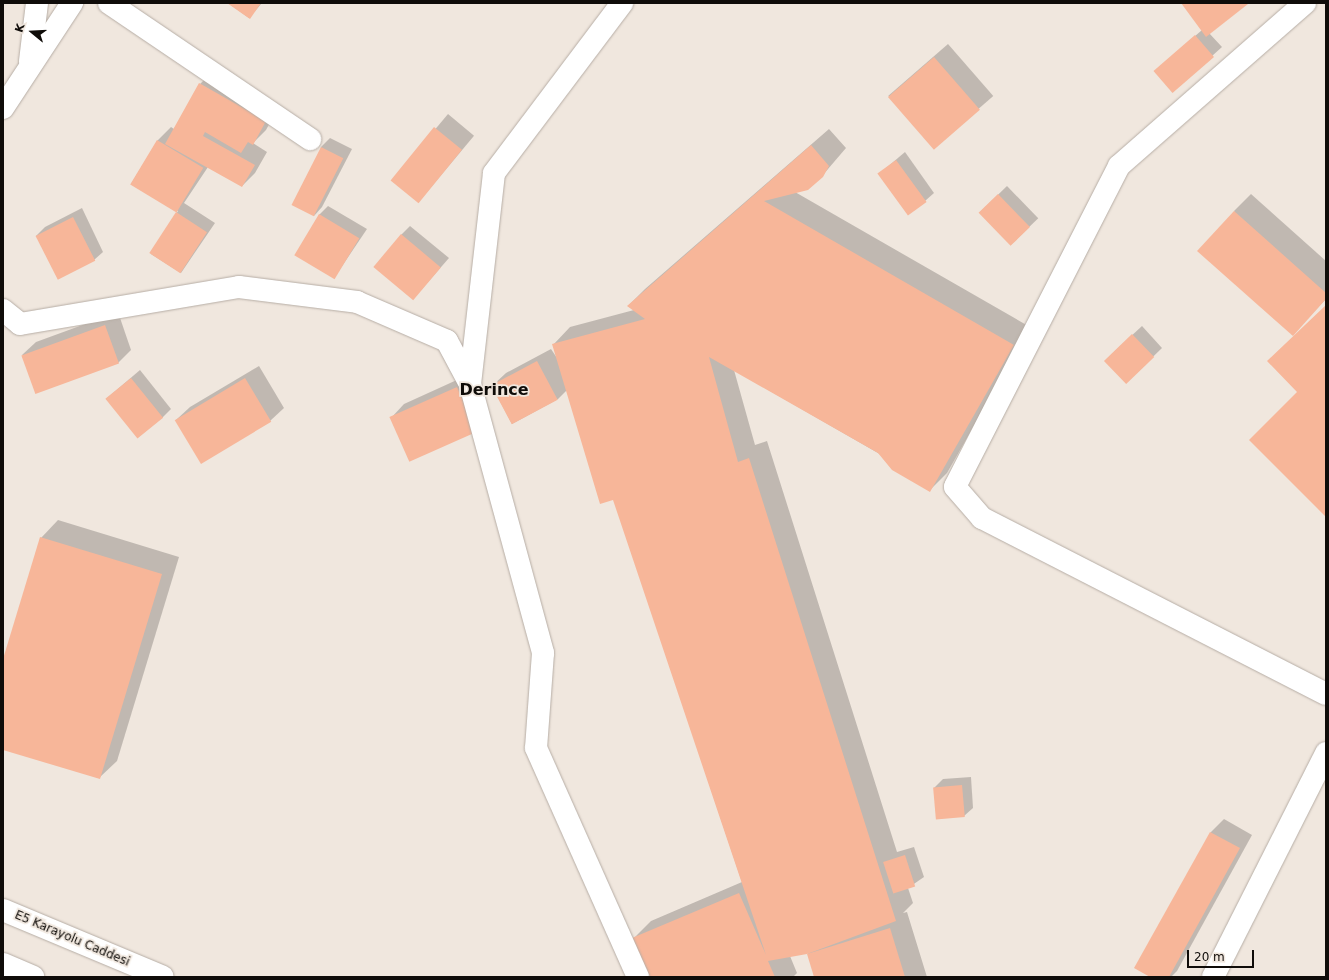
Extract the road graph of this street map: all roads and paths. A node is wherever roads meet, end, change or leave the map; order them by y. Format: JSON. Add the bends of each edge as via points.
{"nodes":[{"id":1,"x":37,"y":3,"type":"edge"},
{"id":2,"x":72,"y":3,"type":"edge"},
{"id":3,"x":109,"y":3,"type":"edge"},
{"id":4,"x":622,"y":3,"type":"edge"},
{"id":5,"x":1305,"y":3,"type":"edge"},
{"id":6,"x":30,"y":64,"type":"junction"},
{"id":7,"x":3,"y":108,"type":"edge"},
{"id":8,"x":310,"y":139,"type":"dead end"},
{"id":9,"x":3,"y":310,"type":"edge"},
{"id":10,"x":470,"y":384,"type":"junction"},
{"id":11,"x":1326,"y":694,"type":"edge"},
{"id":12,"x":1326,"y":754,"type":"edge"},
{"id":13,"x":3,"y":910,"type":"edge"},
{"id":14,"x":3,"y":964,"type":"edge"},
{"id":15,"x":34,"y":977,"type":"edge"},
{"id":16,"x":163,"y":977,"type":"edge"},
{"id":17,"x":638,"y":977,"type":"edge"},
{"id":18,"x":1213,"y":977,"type":"edge"}],
"edges":[{"from":1,"to":6,"type":"main road"},
{"from":2,"to":6,"type":"main road"},
{"from":3,"to":8,"type":"main road"},
{"from":4,"to":10,"type":"main road","via":[[494,173]]},
{"from":5,"to":11,"type":"main road","via":[[1119,166],[955,487],[982,518]]},
{"from":6,"to":7,"type":"main road"},
{"from":9,"to":10,"type":"main road","via":[[20,324],[239,287],[357,302],[447,342]]},
{"from":10,"to":17,"type":"main road","via":[[543,653],[536,748]]},
{"from":12,"to":18,"type":"main road"},
{"from":13,"to":16,"type":"main road","name":"E5 Karayolu Caddesi"},
{"from":14,"to":15,"type":"main road"}]}
